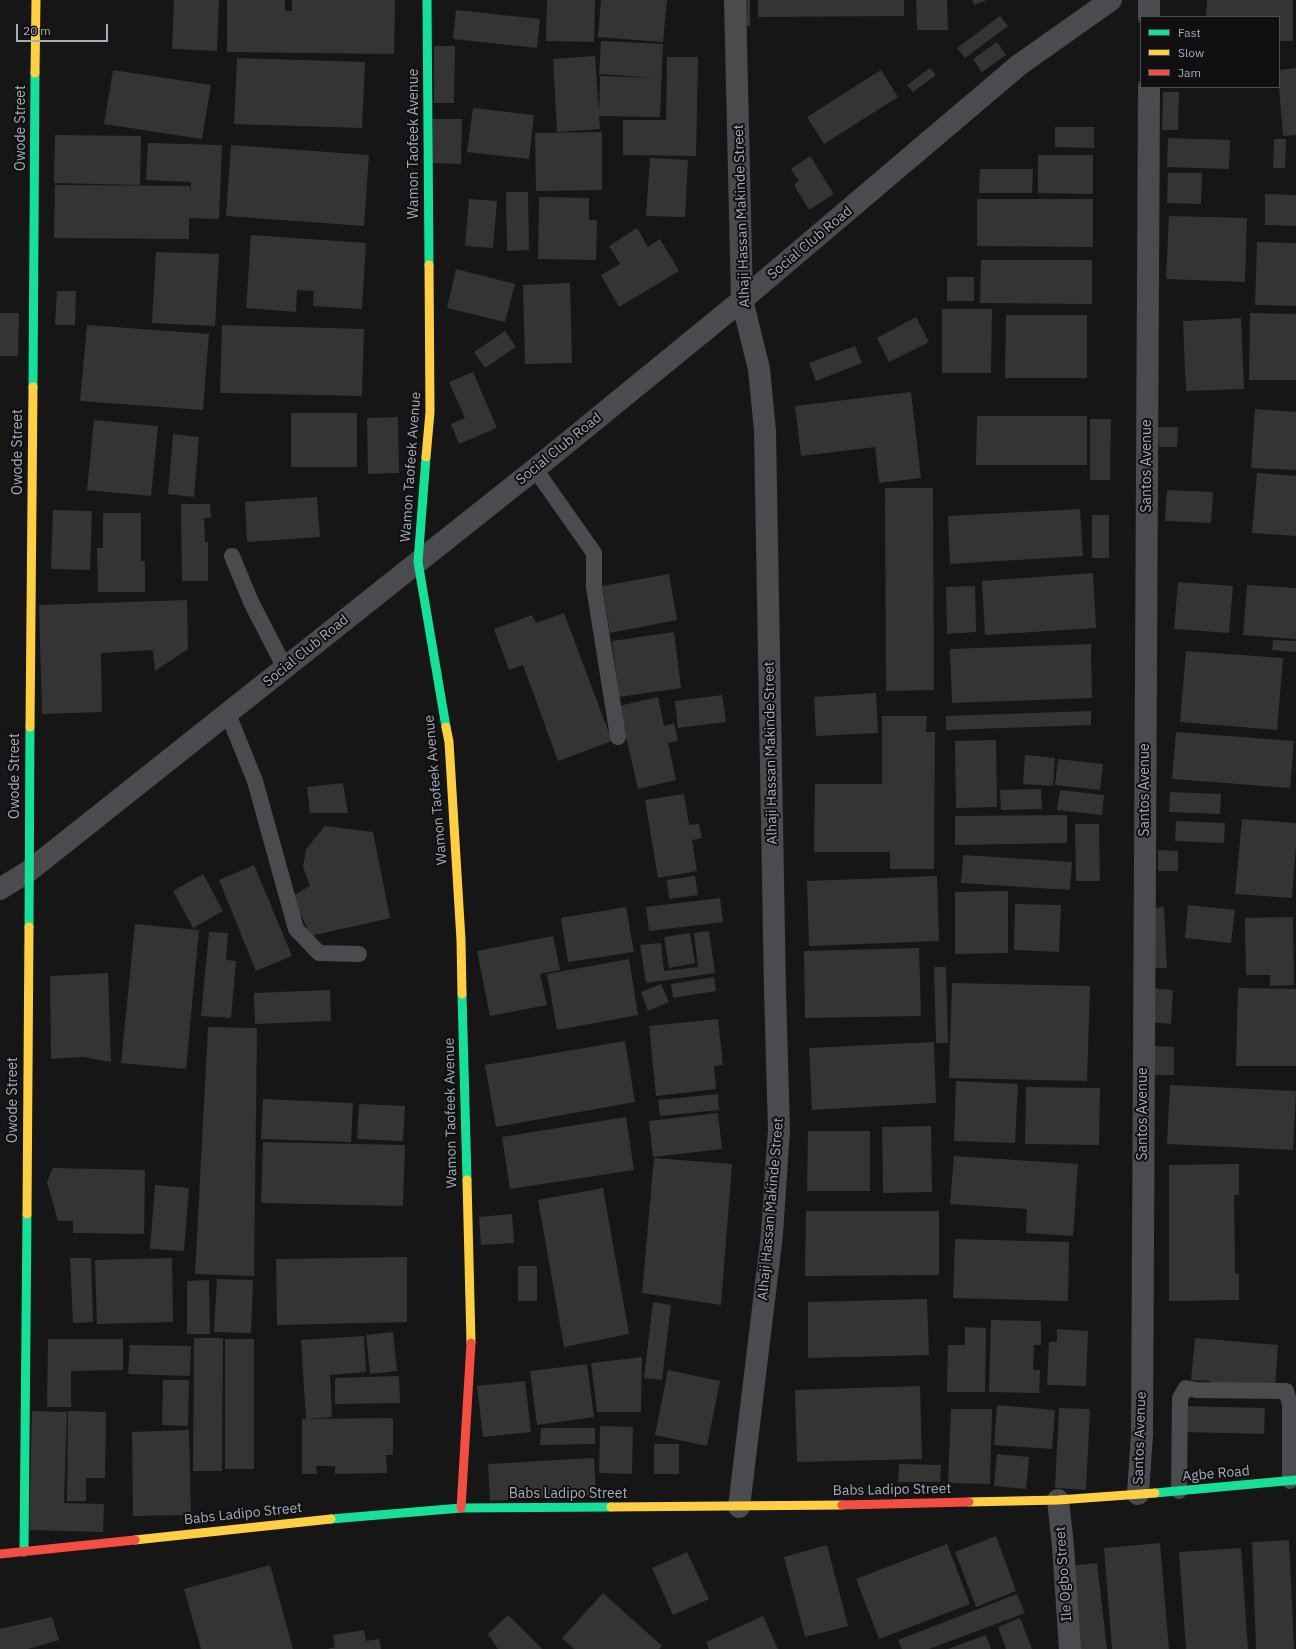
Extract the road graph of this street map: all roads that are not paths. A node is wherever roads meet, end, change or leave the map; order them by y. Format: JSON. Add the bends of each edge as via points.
{"nodes":[{"id":1,"x":36,"y":0,"type":"edge"},
{"id":2,"x":427,"y":0,"type":"edge"},
{"id":3,"x":735,"y":0,"type":"edge"},
{"id":4,"x":1111,"y":0,"type":"edge"},
{"id":5,"x":1149,"y":0,"type":"edge"},
{"id":6,"x":1149,"y":16,"type":"edge"},
{"id":7,"x":1149,"y":88,"type":"edge"},
{"id":8,"x":742,"y":300,"type":"junction"},
{"id":9,"x":535,"y":469,"type":"junction"},
{"id":10,"x":232,"y":556,"type":"dead end"},
{"id":11,"x":418,"y":562,"type":"junction"},
{"id":12,"x":285,"y":668,"type":"junction"},
{"id":13,"x":228,"y":714,"type":"junction"},
{"id":14,"x":618,"y":737,"type":"dead end"},
{"id":15,"x":29,"y":871,"type":"junction"},
{"id":16,"x":0,"y":889,"type":"edge"},
{"id":17,"x":359,"y":954,"type":"dead end"},
{"id":18,"x":1293,"y":1480,"type":"edge"},
{"id":19,"x":1179,"y":1491,"type":"junction"},
{"id":20,"x":1138,"y":1494,"type":"junction"},
{"id":21,"x":1058,"y":1500,"type":"junction"},
{"id":22,"x":739,"y":1507,"type":"junction"},
{"id":23,"x":461,"y":1508,"type":"junction"},
{"id":24,"x":24,"y":1552,"type":"junction"},
{"id":25,"x":0,"y":1554,"type":"edge"},
{"id":26,"x":1070,"y":1649,"type":"edge"}],
"edges":[{"from":1,"to":15,"type":"street","name":"Owode Street"},
{"from":2,"to":11,"type":"street","name":"Wamon Taofeek Avenue","via":[[430,412]]},
{"from":3,"to":8,"type":"street","name":"Alhaji Hassan Makinde Street"},
{"from":4,"to":8,"type":"street","name":"Social Club Road","via":[[1020,65]]},
{"from":5,"to":6,"type":"street"},
{"from":7,"to":20,"type":"street","name":"Santos Avenue","via":[[1142,1426]]},
{"from":8,"to":9,"type":"street","name":"Social Club Road"},
{"from":8,"to":22,"type":"street","name":"Alhaji Hassan Makinde Street","via":[[759,369],[765,431],[779,1130],[772,1234]]},
{"from":9,"to":11,"type":"street","name":"Social Club Road"},
{"from":9,"to":14,"type":"lane","via":[[594,553],[594,587]]},
{"from":10,"to":12,"type":"lane","via":[[251,602]]},
{"from":11,"to":12,"type":"street","name":"Social Club Road"},
{"from":11,"to":23,"type":"street","name":"Wamon Taofeek Avenue","via":[[449,742],[461,940],[471,1356]]},
{"from":12,"to":13,"type":"street","name":"Social Club Road"},
{"from":13,"to":15,"type":"street","name":"Social Club Road"},
{"from":13,"to":17,"type":"lane","via":[[256,781],[296,928],[319,953]]},
{"from":15,"to":16,"type":"street","name":"Social Club Road"},
{"from":15,"to":24,"type":"street","name":"Owode Street"},
{"from":18,"to":19,"type":"street","name":"Agbe Road"},
{"from":18,"to":19,"type":"lane","via":[[1290,1404],[1286,1391],[1186,1388],[1180,1398]]},
{"from":19,"to":20,"type":"street","name":"Agbe Road"},
{"from":20,"to":21,"type":"street","name":"Babs Ladipo Street"},
{"from":21,"to":22,"type":"street","name":"Babs Ladipo Street"},
{"from":21,"to":26,"type":"street","name":"Ile Ogbo Street"},
{"from":22,"to":23,"type":"street","name":"Babs Ladipo Street"},
{"from":23,"to":24,"type":"street","name":"Babs Ladipo Street","via":[[346,1517]]},
{"from":24,"to":25,"type":"street","name":"Babs Ladipo Street"}]}
